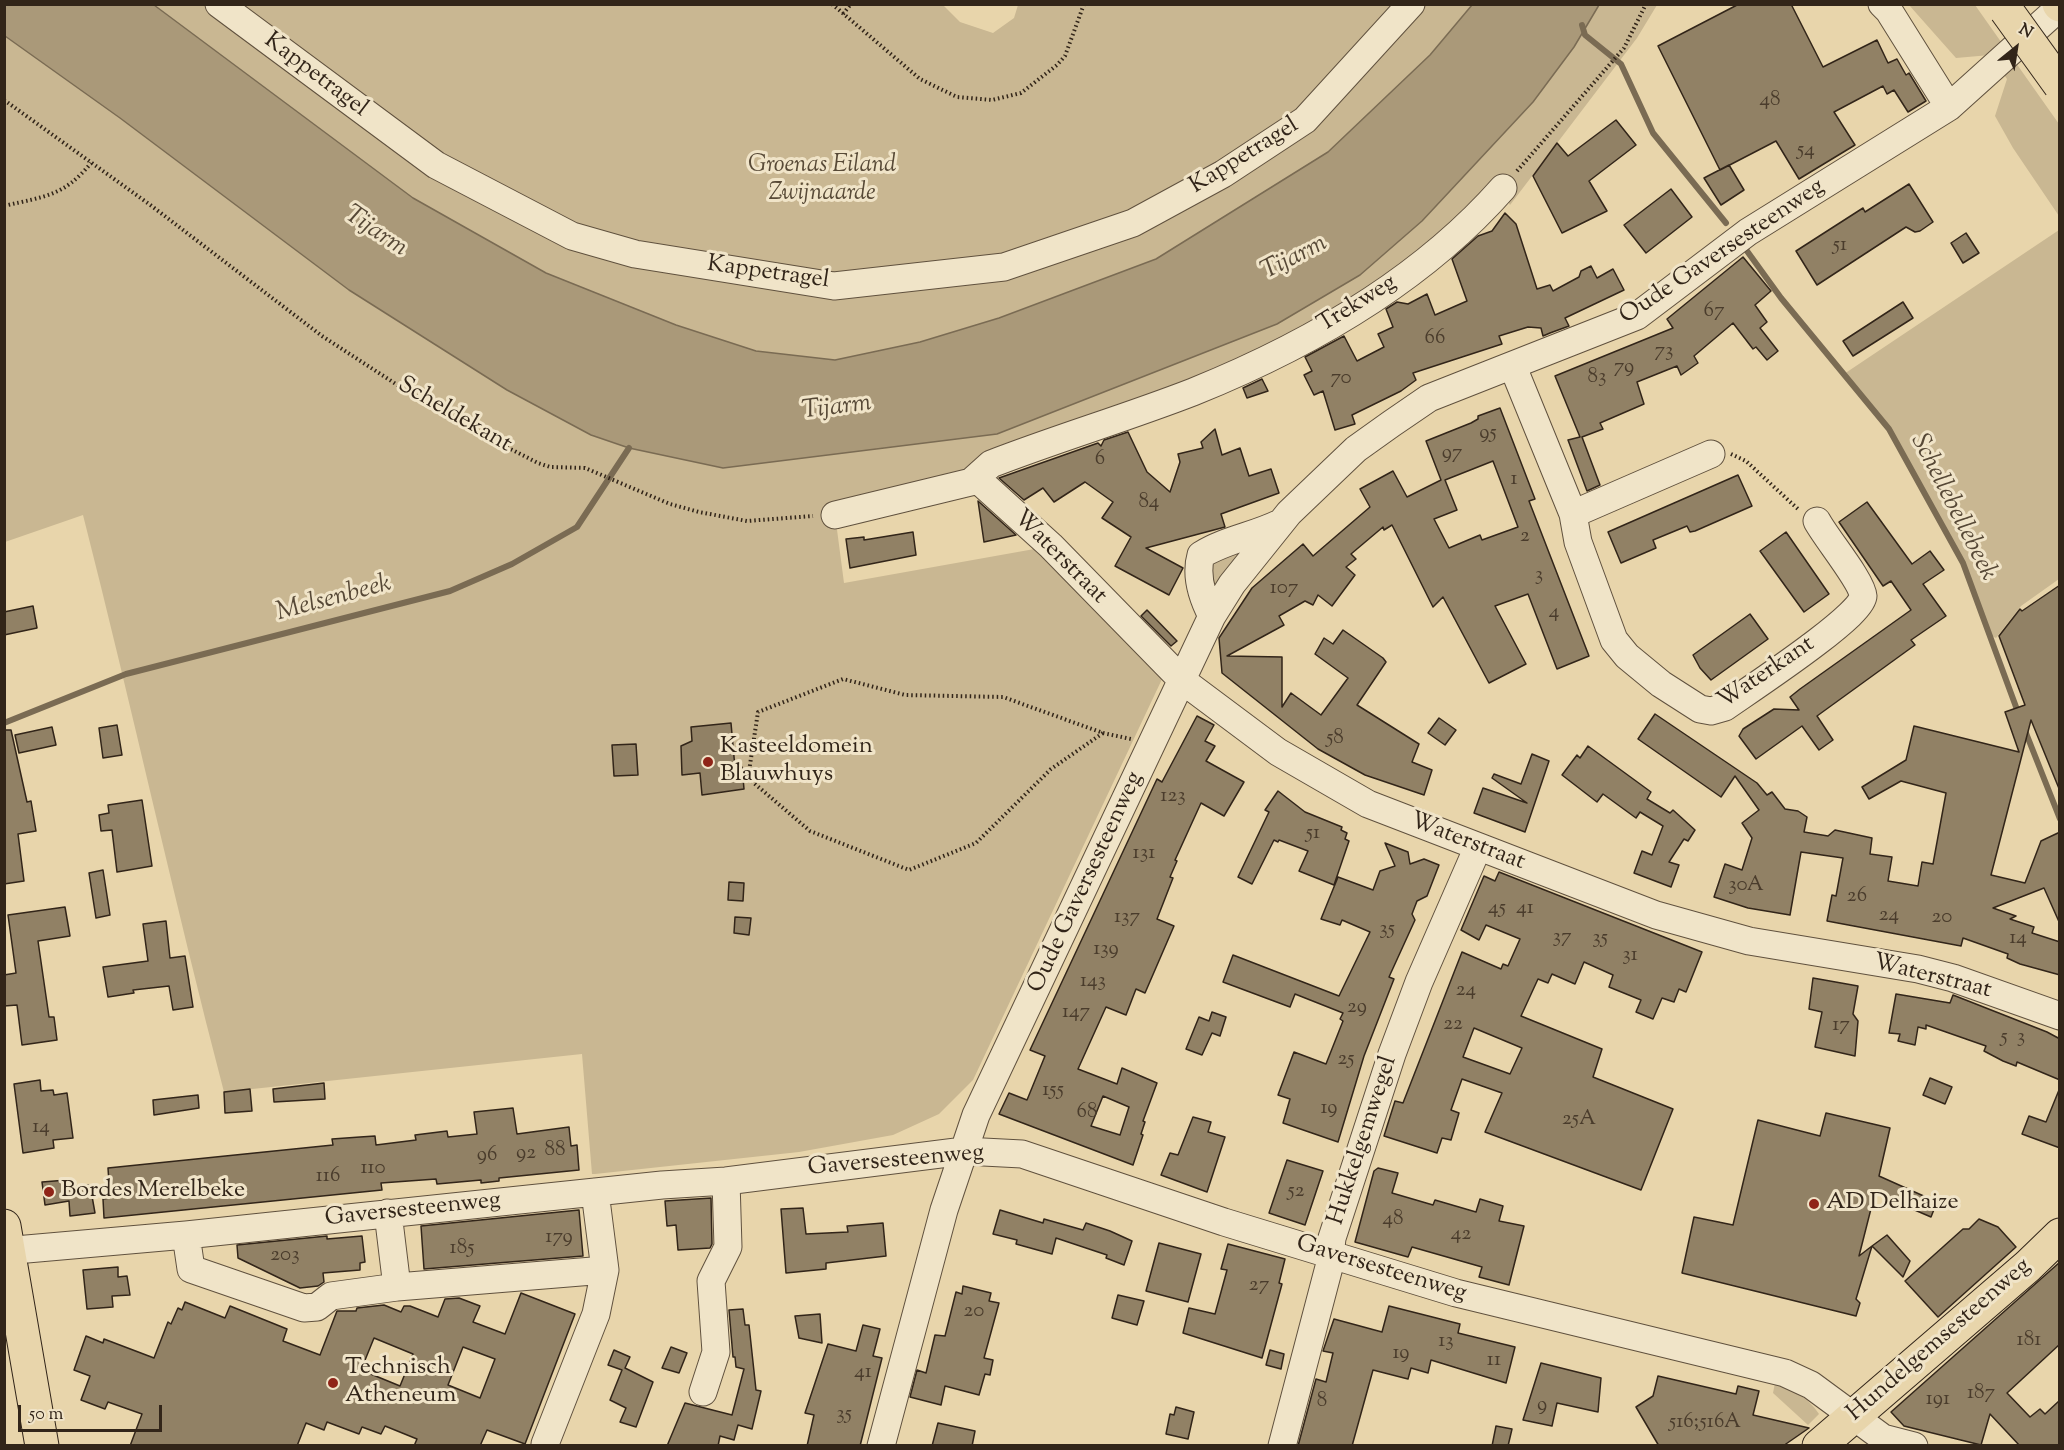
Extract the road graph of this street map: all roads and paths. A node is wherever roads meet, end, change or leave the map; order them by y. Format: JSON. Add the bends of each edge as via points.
{"nodes":[{"id":1,"x":219,"y":4,"type":"edge"},
{"id":2,"x":832,"y":4,"type":"edge"},
{"id":3,"x":851,"y":4,"type":"edge"},
{"id":4,"x":1084,"y":4,"type":"edge"},
{"id":5,"x":1411,"y":4,"type":"edge"},
{"id":6,"x":1646,"y":4,"type":"edge"},
{"id":7,"x":1882,"y":4,"type":"edge"},
{"id":8,"x":2059,"y":6,"type":"edge"},
{"id":9,"x":2004,"y":7,"type":"edge"},
{"id":10,"x":843,"y":14,"type":"junction"},
{"id":11,"x":2060,"y":85,"type":"edge"},
{"id":12,"x":4,"y":100,"type":"edge"},
{"id":13,"x":1949,"y":107,"type":"junction"},
{"id":14,"x":91,"y":163,"type":"junction"},
{"id":15,"x":1503,"y":188,"type":"joint"},
{"id":16,"x":4,"y":206,"type":"edge"},
{"id":17,"x":1513,"y":367,"type":"junction"},
{"id":18,"x":1711,"y":454,"type":"joint"},
{"id":19,"x":976,"y":478,"type":"junction"},
{"id":20,"x":1573,"y":514,"type":"junction"},
{"id":21,"x":835,"y":515,"type":"joint"},
{"id":22,"x":1817,"y":521,"type":"joint"},
{"id":23,"x":1280,"y":524,"type":"junction"},
{"id":24,"x":1212,"y":616,"type":"junction"},
{"id":25,"x":1183,"y":681,"type":"junction"},
{"id":26,"x":1102,"y":733,"type":"junction"},
{"id":27,"x":1153,"y":743,"type":"junction"},
{"id":28,"x":1478,"y":847,"type":"junction"},
{"id":29,"x":2060,"y":1017,"type":"edge"},
{"id":30,"x":964,"y":1151,"type":"junction"},
{"id":31,"x":726,"y":1181,"type":"junction"},
{"id":32,"x":595,"y":1191,"type":"junction"},
{"id":33,"x":388,"y":1213,"type":"junction"},
{"id":34,"x":186,"y":1235,"type":"junction"},
{"id":35,"x":2060,"y":1235,"type":"edge"},
{"id":36,"x":6,"y":1243,"type":"edge"},
{"id":37,"x":1330,"y":1255,"type":"junction"},
{"id":38,"x":605,"y":1270,"type":"junction"},
{"id":39,"x":397,"y":1287,"type":"junction"},
{"id":40,"x":703,"y":1392,"type":"dead end"},
{"id":41,"x":1855,"y":1416,"type":"junction"},
{"id":42,"x":545,"y":1444,"type":"edge"},
{"id":43,"x":42,"y":1446,"type":"edge"},
{"id":44,"x":881,"y":1446,"type":"edge"},
{"id":45,"x":1282,"y":1446,"type":"edge"},
{"id":46,"x":1819,"y":1446,"type":"edge"},
{"id":47,"x":1914,"y":1446,"type":"edge"}],
"edges":[{"from":1,"to":5,"type":"street","name":"Kappetragel","via":[[436,165],[572,236],[635,254],[834,286],[1004,267],[1133,223],[1223,174],[1305,120]]},
{"from":2,"to":10,"type":"path"},
{"from":3,"to":10,"type":"path"},
{"from":4,"to":10,"type":"path","via":[[1065,56],[1057,65],[1021,93],[992,100],[957,98],[928,84]]},
{"from":6,"to":15,"type":"path","via":[[1620,54]]},
{"from":7,"to":13,"type":"street"},
{"from":8,"to":13,"type":"street","name":"Oude Gaversesteenweg"},
{"from":9,"to":11,"type":"main road","bridge":true},
{"from":12,"to":14,"type":"path","name":"Scheldekant"},
{"from":13,"to":17,"type":"street","name":"Oude Gaversesteenweg","via":[[1748,232],[1637,316]]},
{"from":14,"to":16,"type":"path","via":[[60,192]]},
{"from":14,"to":21,"type":"path","name":"Scheldekant","via":[[313,329],[402,388],[538,463],[585,468],[670,504],[738,520]]},
{"from":15,"to":19,"type":"street","name":"Trekweg","via":[[1445,247],[1337,321],[1194,391],[991,464]]},
{"from":17,"to":20,"type":"street","name":"Waterkant"},
{"from":17,"to":23,"type":"street","name":"Oude Gaversesteenweg","via":[[1429,398],[1356,449]]},
{"from":18,"to":20,"type":"street"},
{"from":18,"to":22,"type":"path","via":[[1731,454],[1746,461],[1792,506]]},
{"from":19,"to":21,"type":"street"},
{"from":19,"to":25,"type":"street","name":"Waterstraat","via":[[1051,546]]},
{"from":20,"to":22,"type":"street","name":"Waterkant","via":[[1578,542],[1614,640],[1661,684],[1700,709],[1711,711],[1725,707],[1843,623],[1863,603],[1856,579]]},
{"from":23,"to":24,"type":"street","name":"Oude Gaversesteenweg"},
{"from":23,"to":24,"type":"street","name":"Oude Gaversesteenweg","via":[[1215,545],[1201,555],[1197,569],[1204,602]]},
{"from":24,"to":25,"type":"street","name":"Oude Gaversesteenweg"},
{"from":25,"to":27,"type":"street","name":"Oude Gaversesteenweg"},
{"from":25,"to":28,"type":"street","name":"Waterstraat","via":[[1278,752],[1323,780],[1368,804]]},
{"from":26,"to":26,"type":"path","via":[[1003,698],[905,694],[843,679],[759,712],[748,778],[810,831],[909,870],[976,843],[1051,769]]},
{"from":26,"to":27,"type":"path"},
{"from":27,"to":30,"type":"street","name":"Oude Gaversesteenweg","via":[[976,1115]]},
{"from":28,"to":29,"type":"street","name":"Waterstraat","via":[[1656,915],[1749,941],[1918,969]]},
{"from":28,"to":37,"type":"street","name":"Hukkelgemwegel","via":[[1392,1054],[1332,1238]]},
{"from":30,"to":31,"type":"street","name":"Gaversesteenweg"},
{"from":30,"to":37,"type":"street","name":"Gaversesteenweg","via":[[1022,1154]]},
{"from":30,"to":44,"type":"street","name":"Oude Gaversesteenweg","via":[[944,1210]]},
{"from":31,"to":32,"type":"street","name":"Gaversesteenweg"},
{"from":31,"to":40,"type":"street","via":[[728,1247],[711,1281],[716,1352]]},
{"from":32,"to":33,"type":"street","name":"Gaversesteenweg"},
{"from":32,"to":38,"type":"street"},
{"from":33,"to":34,"type":"street","name":"Gaversesteenweg"},
{"from":33,"to":39,"type":"street"},
{"from":34,"to":36,"type":"street","name":"Gaversesteenweg"},
{"from":34,"to":39,"type":"street","via":[[191,1269],[304,1308],[317,1307],[331,1296]]},
{"from":35,"to":41,"type":"main road","name":"Hundelgemsesteenweg"},
{"from":36,"to":43,"type":"main road"},
{"from":37,"to":41,"type":"street","name":"Gaversesteenweg","via":[[1456,1293],[1785,1373],[1811,1385]]},
{"from":37,"to":45,"type":"street","name":"Hukkelgemwegel"},
{"from":38,"to":39,"type":"street"},
{"from":38,"to":42,"type":"street","via":[[596,1314]]},
{"from":41,"to":46,"type":"main road","name":"Hundelgemsesteenweg"},
{"from":41,"to":47,"type":"street","name":"Gaversesteenweg","via":[[1883,1438]]}]}
